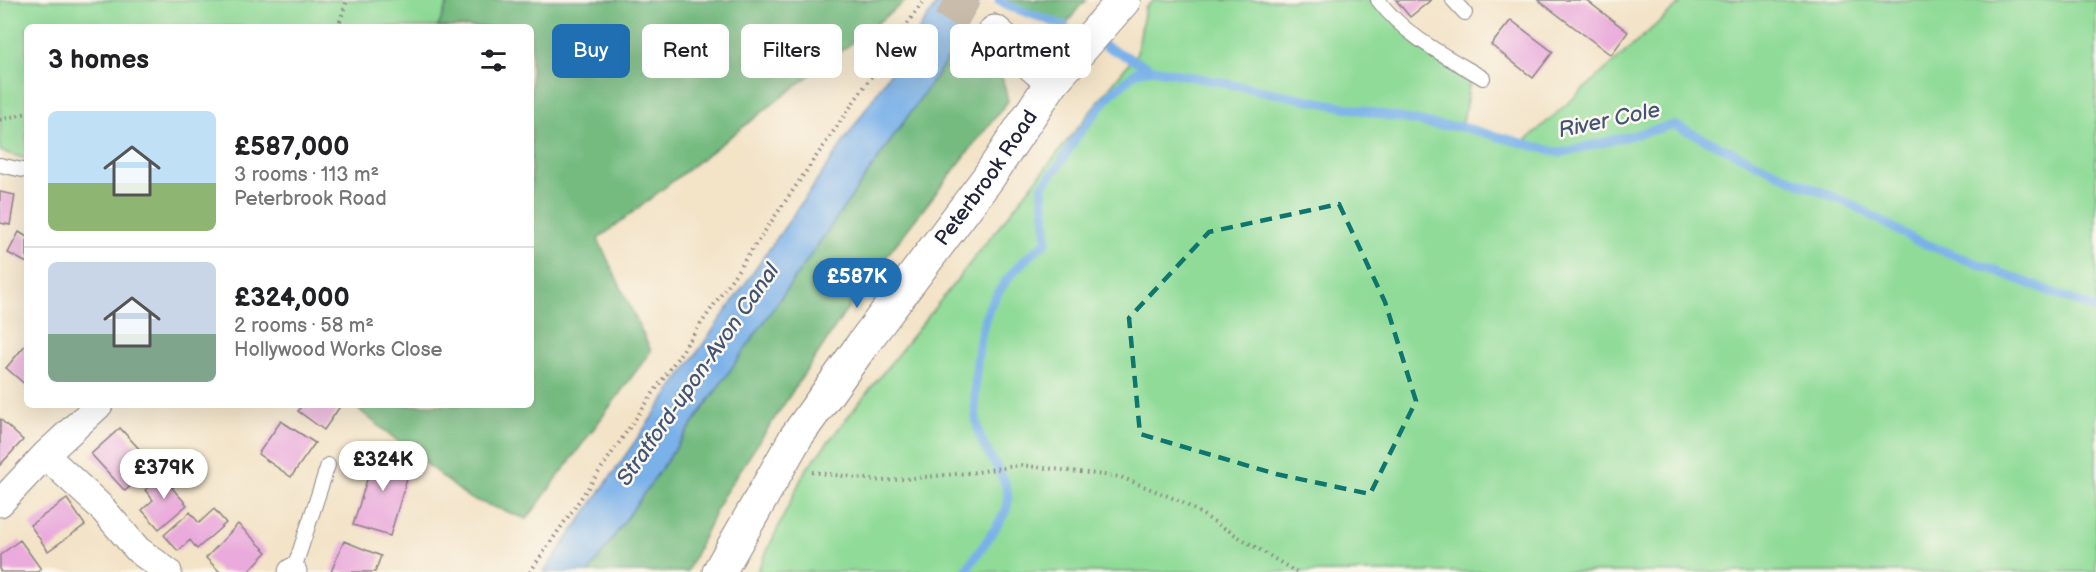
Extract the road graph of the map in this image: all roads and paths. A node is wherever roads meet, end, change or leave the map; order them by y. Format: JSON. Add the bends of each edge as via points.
{"nodes":[{"id":1,"x":347,"y":0,"type":"edge"},
{"id":2,"x":924,"y":0,"type":"edge"},
{"id":3,"x":1124,"y":0,"type":"edge"},
{"id":4,"x":1378,"y":0,"type":"edge"},
{"id":5,"x":1453,"y":0,"type":"edge"},
{"id":6,"x":1465,"y":13,"type":"dead end"},
{"id":7,"x":339,"y":24,"type":"edge"},
{"id":8,"x":1047,"y":78,"type":"edge"},
{"id":9,"x":1483,"y":78,"type":"dead end"},
{"id":10,"x":1052,"y":82,"type":"junction"},
{"id":11,"x":24,"y":114,"type":"edge"},
{"id":12,"x":0,"y":120,"type":"edge"},
{"id":13,"x":0,"y":165,"type":"edge"},
{"id":14,"x":24,"y":170,"type":"edge"},
{"id":15,"x":96,"y":408,"type":"edge"},
{"id":16,"x":45,"y":455,"type":"junction"},
{"id":17,"x":783,"y":463,"type":"junction"},
{"id":18,"x":328,"y":465,"type":"dead end"},
{"id":19,"x":0,"y":503,"type":"edge"},
{"id":20,"x":168,"y":572,"type":"edge"},
{"id":21,"x":293,"y":572,"type":"edge"},
{"id":22,"x":530,"y":572,"type":"edge"},
{"id":23,"x":719,"y":572,"type":"edge"},
{"id":24,"x":1296,"y":572,"type":"edge"}],
"edges":[{"from":1,"to":7,"type":"path"},
{"from":2,"to":22,"type":"path"},
{"from":3,"to":10,"type":"street","name":"Peterbrook Road"},
{"from":4,"to":9,"type":"lane","via":[[1417,39]]},
{"from":5,"to":6,"type":"lane"},
{"from":8,"to":10,"type":"street"},
{"from":10,"to":17,"type":"street","name":"Peterbrook Road","via":[[988,178],[796,437]]},
{"from":11,"to":12,"type":"path"},
{"from":13,"to":14,"type":"lane"},
{"from":15,"to":16,"type":"street"},
{"from":16,"to":19,"type":"street"},
{"from":16,"to":20,"type":"street","via":[[101,507],[138,550]]},
{"from":17,"to":23,"type":"street","name":"Peterbrook Road"},
{"from":17,"to":24,"type":"path","via":[[805,471],[883,481],[1020,465],[1121,477],[1180,501]]},
{"from":18,"to":21,"type":"lane"}]}
